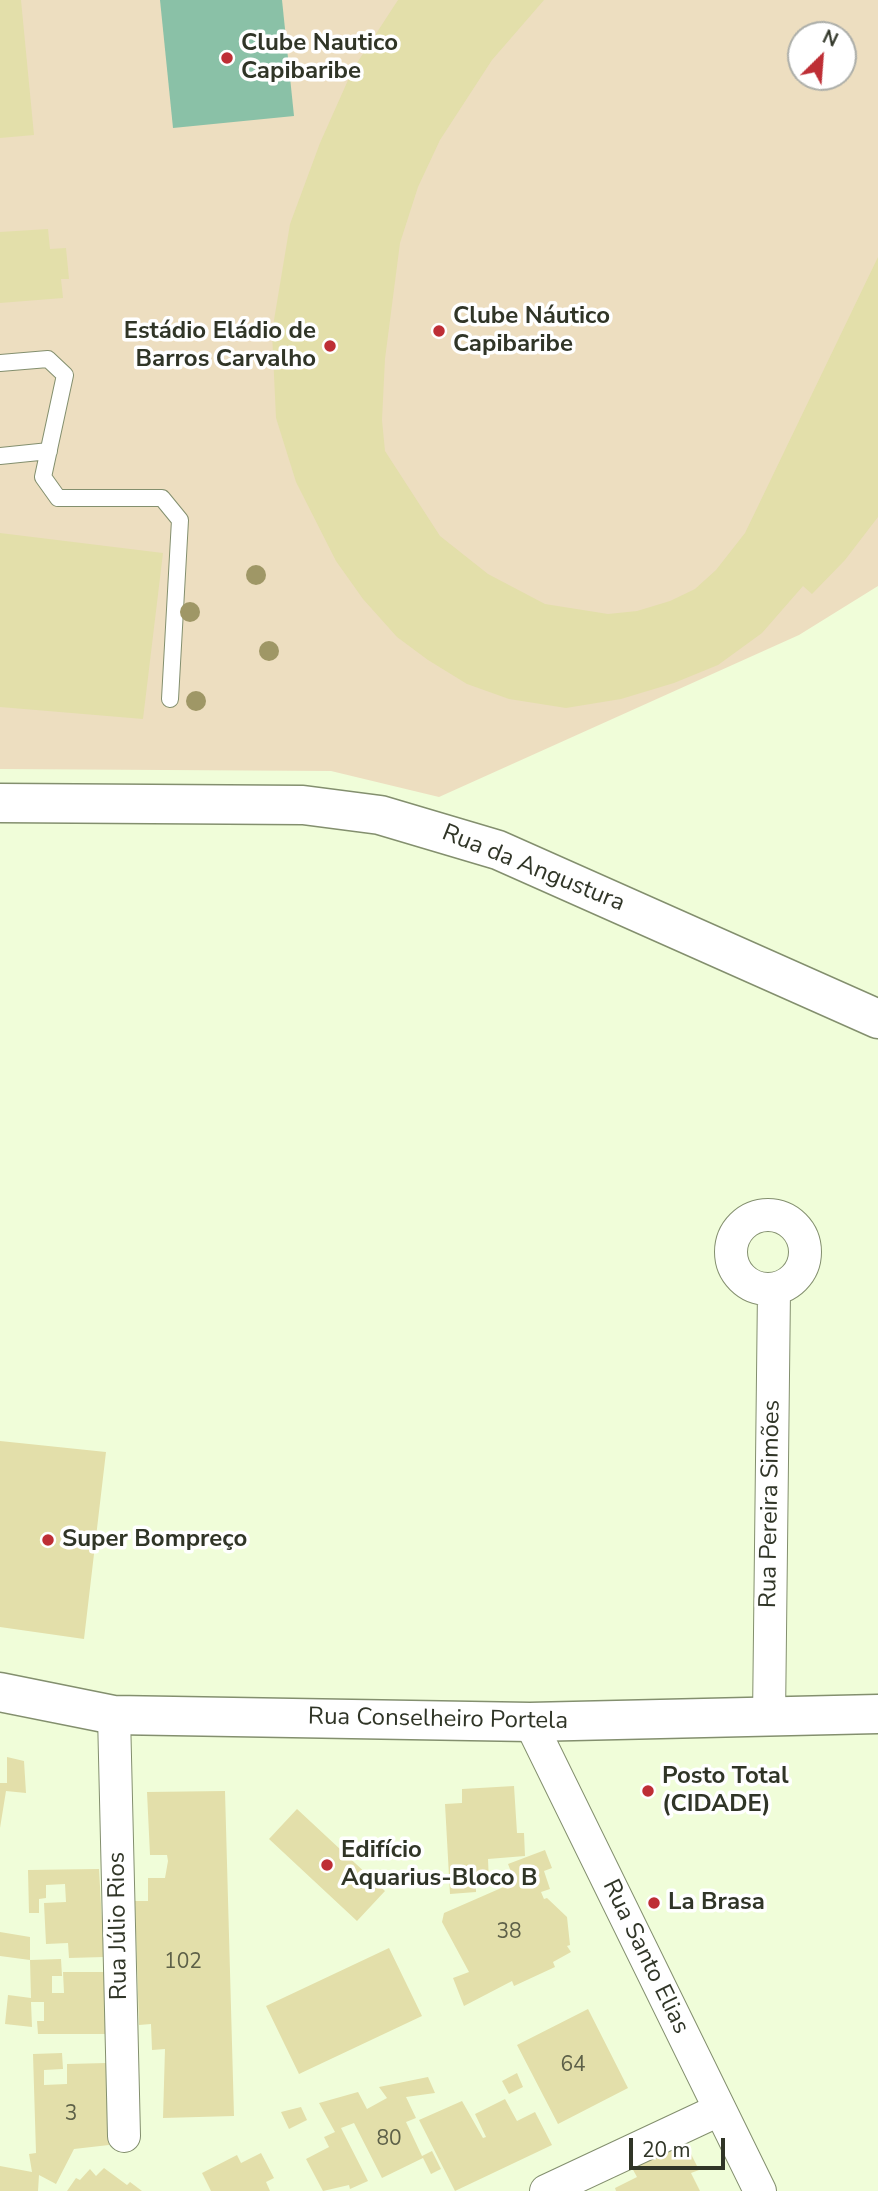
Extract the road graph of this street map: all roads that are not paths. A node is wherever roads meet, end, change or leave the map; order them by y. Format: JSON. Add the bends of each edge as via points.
{"nodes":[{"id":1,"x":0,"y":363,"type":"edge"},
{"id":2,"x":49,"y":451,"type":"junction"},
{"id":3,"x":0,"y":456,"type":"edge"},
{"id":4,"x":170,"y":699,"type":"dead end"},
{"id":5,"x":0,"y":803,"type":"edge"},
{"id":6,"x":878,"y":1019,"type":"edge"},
{"id":7,"x":774,"y":1290,"type":"dead end"},
{"id":8,"x":0,"y":1692,"type":"edge"},
{"id":9,"x":878,"y":1714,"type":"edge"},
{"id":10,"x":114,"y":1715,"type":"junction"},
{"id":11,"x":769,"y":1718,"type":"junction"},
{"id":12,"x":530,"y":1722,"type":"junction"},
{"id":13,"x":719,"y":2110,"type":"junction"},
{"id":14,"x":124,"y":2136,"type":"dead end"},
{"id":15,"x":546,"y":2191,"type":"edge"},
{"id":16,"x":760,"y":2191,"type":"edge"}],
"edges":[{"from":1,"to":2,"type":"lane","via":[[48,359],[65,376]]},
{"from":2,"to":3,"type":"lane"},
{"from":2,"to":4,"type":"lane","via":[[43,477],[58,498],[162,498],[180,520]]},
{"from":5,"to":6,"type":"street","name":"Rua da Angustura","via":[[303,805],[380,815],[498,850]]},
{"from":7,"to":11,"type":"street","name":"Rua Pereira Simões"},
{"from":8,"to":10,"type":"street","name":"Rua Conselheiro Portela"},
{"from":9,"to":11,"type":"street","name":"Rua Conselheiro Portela"},
{"from":10,"to":12,"type":"street","name":"Rua Conselheiro Portela"},
{"from":10,"to":14,"type":"street","name":"Rua Júlio Rios"},
{"from":11,"to":12,"type":"street","name":"Rua Conselheiro Portela"},
{"from":12,"to":13,"type":"street","name":"Rua Santo Elias"},
{"from":13,"to":15,"type":"street"},
{"from":13,"to":16,"type":"street","name":"Rua Santo Elias"}]}
